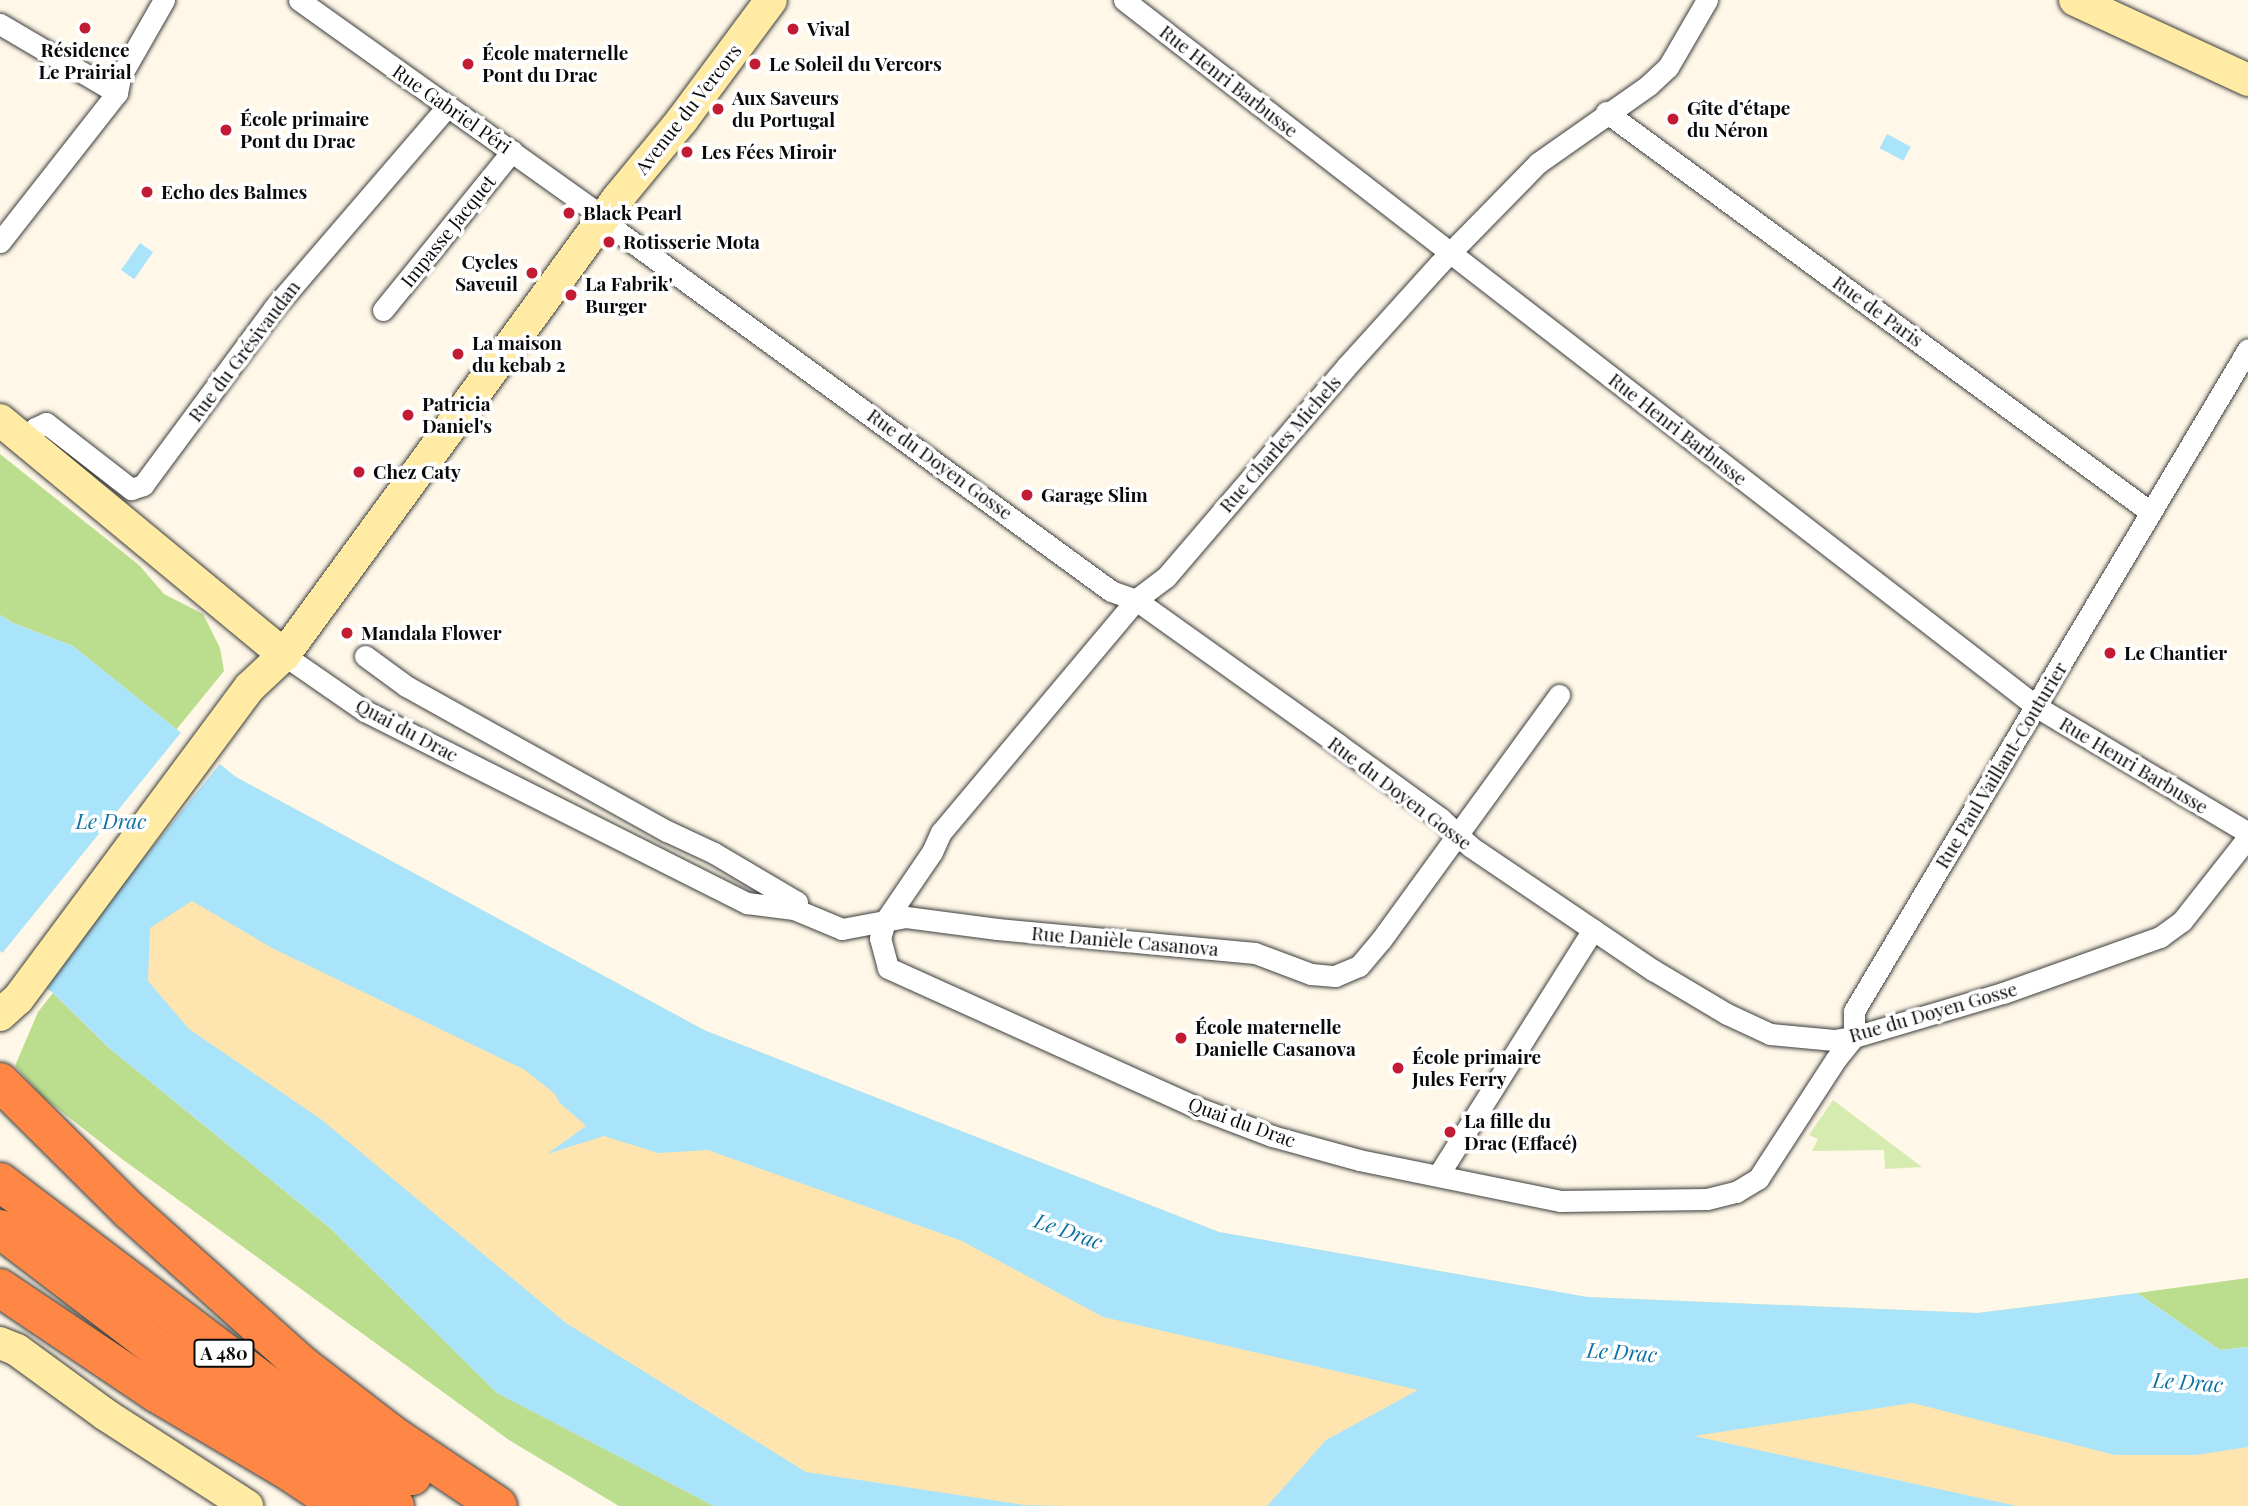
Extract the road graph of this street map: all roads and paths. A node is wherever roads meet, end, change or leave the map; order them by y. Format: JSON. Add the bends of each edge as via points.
{"nodes":[{"id":1,"x":164,"y":0,"type":"edge"},
{"id":2,"x":299,"y":0,"type":"edge"},
{"id":3,"x":771,"y":0,"type":"edge"},
{"id":4,"x":1124,"y":0,"type":"edge"},
{"id":5,"x":1707,"y":0,"type":"edge"},
{"id":6,"x":2075,"y":0,"type":"edge"},
{"id":7,"x":0,"y":24,"type":"edge"},
{"id":8,"x":2248,"y":80,"type":"edge"},
{"id":9,"x":117,"y":93,"type":"junction"},
{"id":10,"x":447,"y":107,"type":"junction"},
{"id":11,"x":1606,"y":112,"type":"junction"},
{"id":12,"x":512,"y":151,"type":"junction"},
{"id":13,"x":48,"y":185,"type":"junction"},
{"id":14,"x":604,"y":218,"type":"junction"},
{"id":15,"x":0,"y":242,"type":"edge"},
{"id":16,"x":1450,"y":253,"type":"junction"},
{"id":17,"x":0,"y":261,"type":"edge"},
{"id":18,"x":383,"y":310,"type":"dead end"},
{"id":19,"x":2248,"y":349,"type":"edge"},
{"id":20,"x":0,"y":420,"type":"edge"},
{"id":21,"x":25,"y":441,"type":"junction"},
{"id":22,"x":2149,"y":511,"type":"junction"},
{"id":23,"x":1136,"y":600,"type":"junction"},
{"id":24,"x":285,"y":655,"type":"junction"},
{"id":25,"x":365,"y":656,"type":"dead end"},
{"id":26,"x":1559,"y":695,"type":"dead end"},
{"id":27,"x":2037,"y":707,"type":"junction"},
{"id":28,"x":1457,"y":834,"type":"junction"},
{"id":29,"x":2248,"y":835,"type":"edge"},
{"id":30,"x":794,"y":909,"type":"junction"},
{"id":31,"x":885,"y":921,"type":"junction"},
{"id":32,"x":1593,"y":929,"type":"junction"},
{"id":33,"x":9,"y":1007,"type":"edge"},
{"id":34,"x":0,"y":1032,"type":"edge"},
{"id":35,"x":1854,"y":1037,"type":"junction"},
{"id":36,"x":0,"y":1082,"type":"edge"},
{"id":37,"x":1439,"y":1174,"type":"junction"},
{"id":38,"x":0,"y":1182,"type":"edge"},
{"id":39,"x":0,"y":1229,"type":"edge"},
{"id":40,"x":0,"y":1288,"type":"edge"},
{"id":41,"x":0,"y":1343,"type":"edge"},
{"id":42,"x":247,"y":1506,"type":"edge"},
{"id":43,"x":341,"y":1506,"type":"edge"},
{"id":44,"x":395,"y":1506,"type":"edge"},
{"id":45,"x":461,"y":1506,"type":"edge"},
{"id":46,"x":498,"y":1506,"type":"edge"}],
"edges":[{"from":1,"to":9,"type":"street","via":[[120,77]]},
{"from":2,"to":10,"type":"street","name":"Rue Gabriel Péri"},
{"from":3,"to":14,"type":"street","name":"Avenue du Vercors"},
{"from":4,"to":16,"type":"street","name":"Rue Henri Barbusse"},
{"from":5,"to":11,"type":"street","name":"Rue Charles Michels","via":[[1668,67]]},
{"from":6,"to":8,"type":"street"},
{"from":7,"to":9,"type":"street"},
{"from":9,"to":13,"type":"street"},
{"from":10,"to":12,"type":"street","name":"Rue Gabriel Péri"},
{"from":10,"to":21,"type":"street","name":"Rue du Grésivaudan","via":[[274,308],[143,485],[131,489],[46,424],[35,428]]},
{"from":11,"to":16,"type":"street","name":"Rue Charles Michels","via":[[1538,163]]},
{"from":11,"to":22,"type":"street","name":"Rue de Paris"},
{"from":12,"to":14,"type":"street","name":"Rue Gabriel Péri"},
{"from":12,"to":18,"type":"street","name":"Impasse Jacquet"},
{"from":13,"to":15,"type":"street"},
{"from":13,"to":17,"type":"street"},
{"from":14,"to":23,"type":"street","name":"Rue du Doyen Gosse","via":[[1111,591]]},
{"from":14,"to":24,"type":"street","name":"Avenue du Vercors"},
{"from":16,"to":23,"type":"street","name":"Rue Charles Michels","via":[[1166,577]]},
{"from":16,"to":27,"type":"street","name":"Rue Henri Barbusse"},
{"from":19,"to":22,"type":"street","name":"Rue Paul Vaillant-Couturier"},
{"from":20,"to":21,"type":"street","name":"Quai du Drac"},
{"from":21,"to":24,"type":"street","name":"Quai du Drac"},
{"from":22,"to":27,"type":"street","name":"Rue Paul Vaillant-Couturier"},
{"from":23,"to":28,"type":"street","name":"Rue du Doyen Gosse"},
{"from":23,"to":31,"type":"street","name":"Rue Charles Michels","via":[[942,832]]},
{"from":24,"to":30,"type":"street","name":"Quai du Drac","via":[[365,711],[747,903]]},
{"from":24,"to":33,"type":"street","name":"Avenue du Vercors","via":[[250,687]]},
{"from":25,"to":30,"type":"street","name":"Quai du Drac","via":[[406,686],[714,853],[797,902]]},
{"from":26,"to":28,"type":"street"},
{"from":27,"to":29,"type":"street","name":"Rue Henri Barbusse"},
{"from":27,"to":35,"type":"street","name":"Rue Paul Vaillant-Couturier","via":[[1854,1011]]},
{"from":28,"to":31,"type":"street","name":"Rue Danièle Casanova","via":[[1359,966],[1335,976],[1311,974],[1255,953],[906,917]]},
{"from":28,"to":32,"type":"street","name":"Rue du Doyen Gosse"},
{"from":29,"to":35,"type":"street","name":"Rue du Doyen Gosse","via":[[2182,921],[2160,937],[2050,977]]},
{"from":30,"to":31,"type":"street","name":"Quai du Drac","via":[[842,929]]},
{"from":31,"to":37,"type":"street","name":"Quai du Drac","via":[[880,938],[888,968],[958,1001],[1193,1106],[1272,1136],[1359,1160]]},
{"from":32,"to":35,"type":"street","name":"Rue du Doyen Gosse","via":[[1727,1014],[1770,1034],[1834,1040]]},
{"from":32,"to":37,"type":"street"},
{"from":33,"to":34,"type":"street","name":"Avenue du Vercors"},
{"from":35,"to":37,"type":"street","name":"Quai du Drac","via":[[1758,1179],[1736,1192],[1707,1199],[1560,1201]]},
{"from":36,"to":46,"type":"highway","via":[[129,1210],[303,1366],[394,1436]]},
{"from":38,"to":45,"type":"highway","number":"A 480","via":[[310,1415]]},
{"from":39,"to":44,"type":"highway","number":"A 480","via":[[159,1350]]},
{"from":40,"to":43,"type":"highway","via":[[156,1393]]},
{"from":41,"to":42,"type":"street","via":[[17,1350],[106,1415]]}]}
